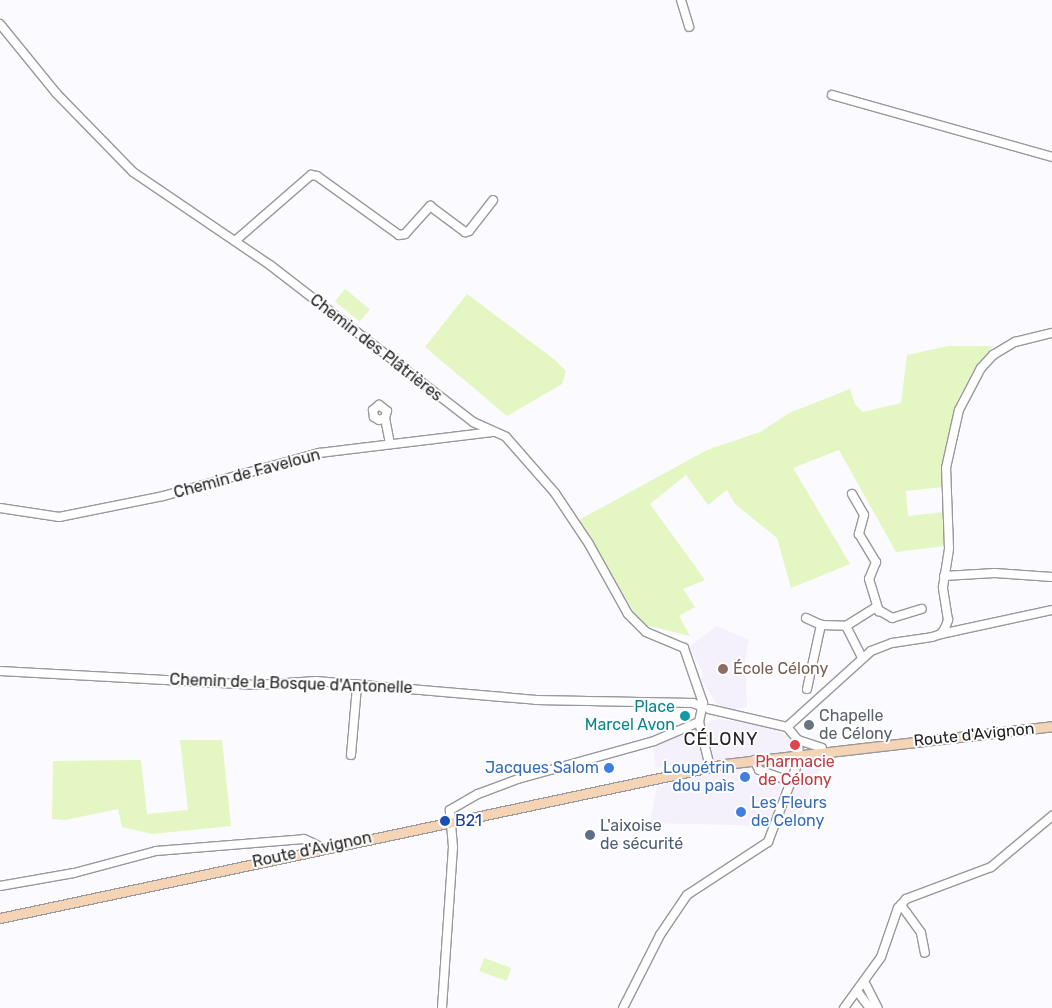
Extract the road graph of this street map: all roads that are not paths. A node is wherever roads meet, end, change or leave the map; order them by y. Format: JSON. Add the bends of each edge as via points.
{"nodes":[{"id":1,"x":681,"y":0,"type":"edge"},
{"id":2,"x":0,"y":24,"type":"edge"},
{"id":3,"x":689,"y":27,"type":"dead end"},
{"id":4,"x":832,"y":95,"type":"dead end"},
{"id":5,"x":1052,"y":158,"type":"edge"},
{"id":6,"x":493,"y":200,"type":"dead end"},
{"id":7,"x":234,"y":241,"type":"junction"},
{"id":8,"x":1052,"y":333,"type":"edge"},
{"id":9,"x":385,"y":418,"type":"dead end"},
{"id":10,"x":495,"y":432,"type":"junction"},
{"id":11,"x":390,"y":443,"type":"junction"},
{"id":12,"x":852,"y":494,"type":"dead end"},
{"id":13,"x":0,"y":508,"type":"edge"},
{"id":14,"x":944,"y":576,"type":"junction"},
{"id":15,"x":1052,"y":577,"type":"edge"},
{"id":16,"x":922,"y":609,"type":"dead end"},
{"id":17,"x":1052,"y":610,"type":"edge"},
{"id":18,"x":879,"y":611,"type":"junction"},
{"id":19,"x":806,"y":618,"type":"dead end"},
{"id":20,"x":820,"y":625,"type":"junction"},
{"id":21,"x":846,"y":626,"type":"junction"},
{"id":22,"x":941,"y":634,"type":"junction"},
{"id":23,"x":862,"y":658,"type":"junction"},
{"id":24,"x":0,"y":671,"type":"edge"},
{"id":25,"x":358,"y":686,"type":"junction"},
{"id":26,"x":807,"y":689,"type":"dead end"},
{"id":27,"x":703,"y":707,"type":"junction"},
{"id":28,"x":699,"y":722,"type":"junction"},
{"id":29,"x":1052,"y":726,"type":"edge"},
{"id":30,"x":787,"y":727,"type":"junction"},
{"id":31,"x":798,"y":740,"type":"junction"},
{"id":32,"x":896,"y":743,"type":"junction"},
{"id":33,"x":822,"y":748,"type":"junction"},
{"id":34,"x":800,"y":754,"type":"junction"},
{"id":35,"x":351,"y":755,"type":"dead end"},
{"id":36,"x":754,"y":760,"type":"junction"},
{"id":37,"x":710,"y":765,"type":"junction"},
{"id":38,"x":789,"y":781,"type":"junction"},
{"id":39,"x":1052,"y":816,"type":"edge"},
{"id":40,"x":452,"y":820,"type":"junction"},
{"id":41,"x":321,"y":847,"type":"junction"},
{"id":42,"x":0,"y":886,"type":"edge"},
{"id":43,"x":900,"y":904,"type":"junction"},
{"id":44,"x":0,"y":918,"type":"edge"},
{"id":45,"x":925,"y":953,"type":"dead end"},
{"id":46,"x":864,"y":981,"type":"junction"},
{"id":47,"x":857,"y":991,"type":"junction"},
{"id":48,"x":442,"y":1008,"type":"edge"},
{"id":49,"x":623,"y":1008,"type":"edge"},
{"id":50,"x":844,"y":1008,"type":"edge"},
{"id":51,"x":870,"y":1008,"type":"edge"},
{"id":52,"x":878,"y":1008,"type":"edge"}],
"edges":[{"from":1,"to":3,"type":"street"},
{"from":2,"to":7,"type":"street","name":"Chemin des Plâtrières","via":[[56,93],[133,172]]},
{"from":4,"to":5,"type":"street"},
{"from":6,"to":7,"type":"street","via":[[469,231],[465,232],[430,206],[405,234],[399,235],[312,175]]},
{"from":7,"to":10,"type":"street","name":"Chemin des Plâtrières","via":[[472,422]]},
{"from":8,"to":14,"type":"street","via":[[1015,342],[993,355],[981,368],[959,410],[946,468],[949,548]]},
{"from":9,"to":11,"type":"street"},
{"from":10,"to":11,"type":"street","name":"Chemin de Faveloun"},
{"from":10,"to":27,"type":"street","name":"Chemin des Plâtrières","via":[[506,437],[554,493],[589,544],[628,614],[646,632],[684,648]]},
{"from":11,"to":13,"type":"street","name":"Chemin de Faveloun","via":[[319,453],[163,496],[59,517]]},
{"from":12,"to":18,"type":"street","via":[[864,515],[859,534],[876,562],[869,579]]},
{"from":14,"to":15,"type":"street","via":[[995,573]]},
{"from":14,"to":22,"type":"street","via":[[948,620]]},
{"from":16,"to":18,"type":"street","via":[[892,618]]},
{"from":17,"to":22,"type":"street"},
{"from":18,"to":21,"type":"street","via":[[875,608],[861,614]]},
{"from":19,"to":20,"type":"street"},
{"from":20,"to":21,"type":"street"},
{"from":20,"to":26,"type":"street"},
{"from":21,"to":23,"type":"street"},
{"from":22,"to":23,"type":"street","via":[[892,643]]},
{"from":23,"to":30,"type":"street"},
{"from":24,"to":25,"type":"street","name":"Chemin de la Bosque d'Antonelle","via":[[257,685],[316,681]]},
{"from":25,"to":27,"type":"street","name":"Chemin de la Bosque d'Antonelle","via":[[536,700],[693,702]]},
{"from":25,"to":35,"type":"street"},
{"from":27,"to":28,"type":"street"},
{"from":27,"to":30,"type":"street"},
{"from":28,"to":37,"type":"street"},
{"from":28,"to":40,"type":"street","via":[[654,741],[478,794],[450,810]]},
{"from":29,"to":32,"type":"main road","name":"Route d'Avignon"},
{"from":30,"to":31,"type":"street"},
{"from":31,"to":33,"type":"street"},
{"from":31,"to":34,"type":"street"},
{"from":32,"to":33,"type":"main road","name":"Route d'Avignon"},
{"from":32,"to":34,"type":"main road","name":"Route d'Avignon"},
{"from":33,"to":34,"type":"main road","name":"Route d'Avignon"},
{"from":34,"to":36,"type":"main road","name":"Route d'Avignon"},
{"from":34,"to":37,"type":"main road","name":"Route d'Avignon"},
{"from":34,"to":38,"type":"street"},
{"from":36,"to":37,"type":"main road","name":"Route d'Avignon"},
{"from":36,"to":38,"type":"street","via":[[759,770]]},
{"from":37,"to":40,"type":"main road","name":"Route d'Avignon"},
{"from":38,"to":49,"type":"street","via":[[768,842],[687,895],[660,935]]},
{"from":39,"to":43,"type":"street","via":[[990,867]]},
{"from":40,"to":41,"type":"main road","name":"Route d'Avignon"},
{"from":40,"to":48,"type":"street"},
{"from":41,"to":42,"type":"street","via":[[304,839],[156,852],[74,873]]},
{"from":41,"to":44,"type":"main road","name":"Route d'Avignon"},
{"from":43,"to":45,"type":"street","via":[[921,933]]},
{"from":43,"to":46,"type":"street","via":[[881,956]]},
{"from":46,"to":47,"type":"street"},
{"from":46,"to":52,"type":"street"},
{"from":47,"to":50,"type":"street"},
{"from":47,"to":51,"type":"street"}]}
